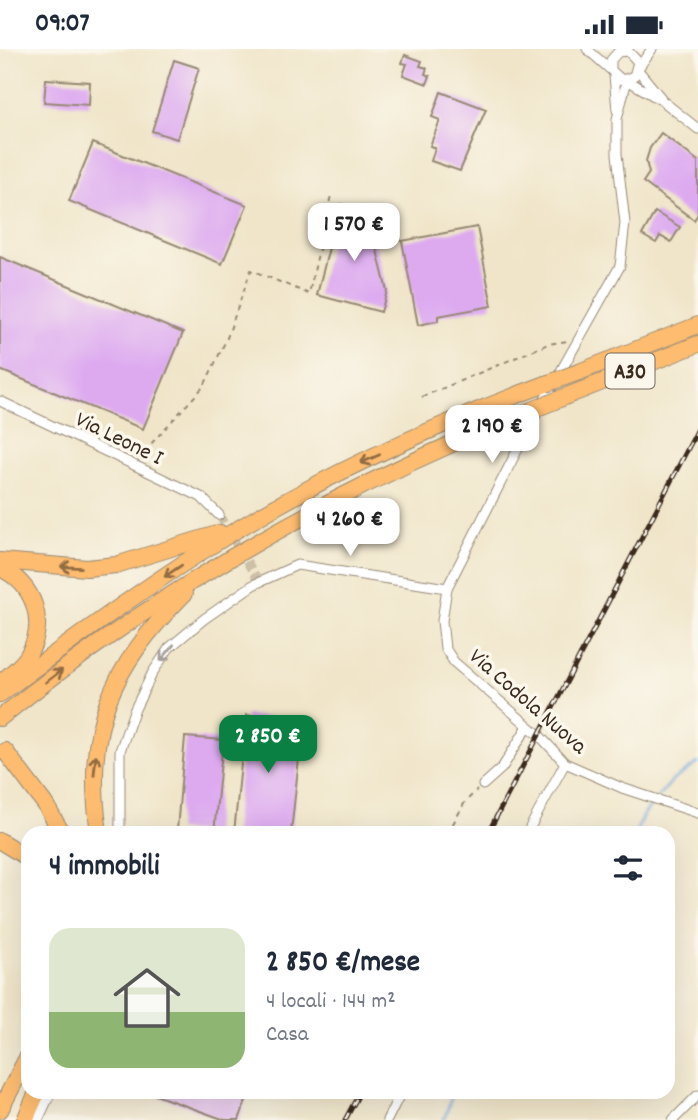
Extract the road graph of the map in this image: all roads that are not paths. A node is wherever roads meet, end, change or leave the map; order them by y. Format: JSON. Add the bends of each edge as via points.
{"nodes":[{"id":1,"x":587,"y":49,"type":"edge"},
{"id":2,"x":652,"y":49,"type":"edge"},
{"id":3,"x":625,"y":50,"type":"edge"},
{"id":4,"x":638,"y":68,"type":"junction"},
{"id":5,"x":612,"y":73,"type":"junction"},
{"id":6,"x":627,"y":80,"type":"junction"},
{"id":7,"x":664,"y":102,"type":"junction"},
{"id":8,"x":617,"y":119,"type":"junction"},
{"id":9,"x":698,"y":128,"type":"edge"},
{"id":10,"x":698,"y":325,"type":"edge"},
{"id":11,"x":698,"y":344,"type":"edge"},
{"id":12,"x":0,"y":401,"type":"edge"},
{"id":13,"x":219,"y":515,"type":"tunnel mouth"},
{"id":14,"x":254,"y":519,"type":"junction"},
{"id":15,"x":232,"y":555,"type":"junction"},
{"id":16,"x":0,"y":561,"type":"edge"},
{"id":17,"x":0,"y":568,"type":"edge"},
{"id":18,"x":447,"y":588,"type":"junction"},
{"id":19,"x":0,"y":683,"type":"edge"},
{"id":20,"x":0,"y":694,"type":"edge"},
{"id":21,"x":0,"y":718,"type":"edge"},
{"id":22,"x":528,"y":726,"type":"junction"},
{"id":23,"x":5,"y":751,"type":"dead end"},
{"id":24,"x":565,"y":762,"type":"junction"},
{"id":25,"x":483,"y":785,"type":"road end"},
{"id":26,"x":698,"y":813,"type":"edge"},
{"id":27,"x":58,"y":826,"type":"edge"},
{"id":28,"x":98,"y":826,"type":"edge"},
{"id":29,"x":120,"y":826,"type":"edge"},
{"id":30,"x":531,"y":826,"type":"edge"},
{"id":31,"x":0,"y":841,"type":"edge"},
{"id":32,"x":21,"y":854,"type":"edge"},
{"id":33,"x":21,"y":1070,"type":"edge"},
{"id":34,"x":698,"y":1096,"type":"edge"},
{"id":35,"x":34,"y":1099,"type":"edge"},
{"id":36,"x":48,"y":1099,"type":"edge"},
{"id":37,"x":398,"y":1099,"type":"edge"},
{"id":38,"x":0,"y":1110,"type":"edge"},
{"id":39,"x":24,"y":1120,"type":"edge"},
{"id":40,"x":38,"y":1120,"type":"edge"},
{"id":41,"x":387,"y":1120,"type":"edge"},
{"id":42,"x":673,"y":1120,"type":"edge"}],
"edges":[{"from":1,"to":5,"type":"street"},
{"from":2,"to":4,"type":"street"},
{"from":3,"to":4,"type":"street","via":[[636,57]]},
{"from":3,"to":5,"type":"street","via":[[614,56]]},
{"from":4,"to":6,"type":"street"},
{"from":4,"to":7,"type":"street"},
{"from":5,"to":6,"type":"street"},
{"from":5,"to":8,"type":"street"},
{"from":6,"to":7,"type":"street"},
{"from":6,"to":8,"type":"street","name":"Via Codola Nuova"},
{"from":7,"to":9,"type":"street"},
{"from":8,"to":18,"type":"street","name":"Via Codola Nuova","via":[[624,252],[612,283],[503,476]]},
{"from":10,"to":14,"type":"highway","number":"A30","one_way":true,"bridge":true,"via":[[487,405],[344,471]]},
{"from":11,"to":15,"type":"highway","number":"A30","bridge":true,"via":[[358,487]]},
{"from":12,"to":13,"type":"street","name":"Via Leone I","via":[[201,497]]},
{"from":14,"to":16,"type":"highway","one_way":true,"via":[[116,565],[87,568]]},
{"from":14,"to":20,"type":"highway","number":"A30","one_way":true,"via":[[92,625]]},
{"from":21,"to":15,"type":"highway","number":"A30","one_way":true,"via":[[106,636]]},
{"from":28,"to":15,"type":"highway","one_way":true,"via":[[93,773],[109,693],[151,628]]},
{"from":17,"to":19,"type":"highway","via":[[22,581],[36,608],[37,625],[25,660]]},
{"from":18,"to":22,"type":"street","name":"Via Codola Nuova","via":[[442,621],[445,648],[468,677]]},
{"from":18,"to":29,"type":"street","one_way":true,"via":[[297,565],[259,582],[187,633],[152,672],[120,751]]},
{"from":22,"to":24,"type":"street","name":"Via Codola Nuova"},
{"from":22,"to":25,"type":"street","via":[[502,768]]},
{"from":23,"to":27,"type":"highway"},
{"from":24,"to":26,"type":"street","name":"Via Codola Nuova","via":[[622,788]]},
{"from":24,"to":30,"type":"street"},
{"from":31,"to":32,"type":"highway"},
{"from":33,"to":38,"type":"highway"},
{"from":34,"to":42,"type":"street"},
{"from":35,"to":39,"type":"highway"},
{"from":36,"to":40,"type":"street"},
{"from":37,"to":41,"type":"street"}]}
